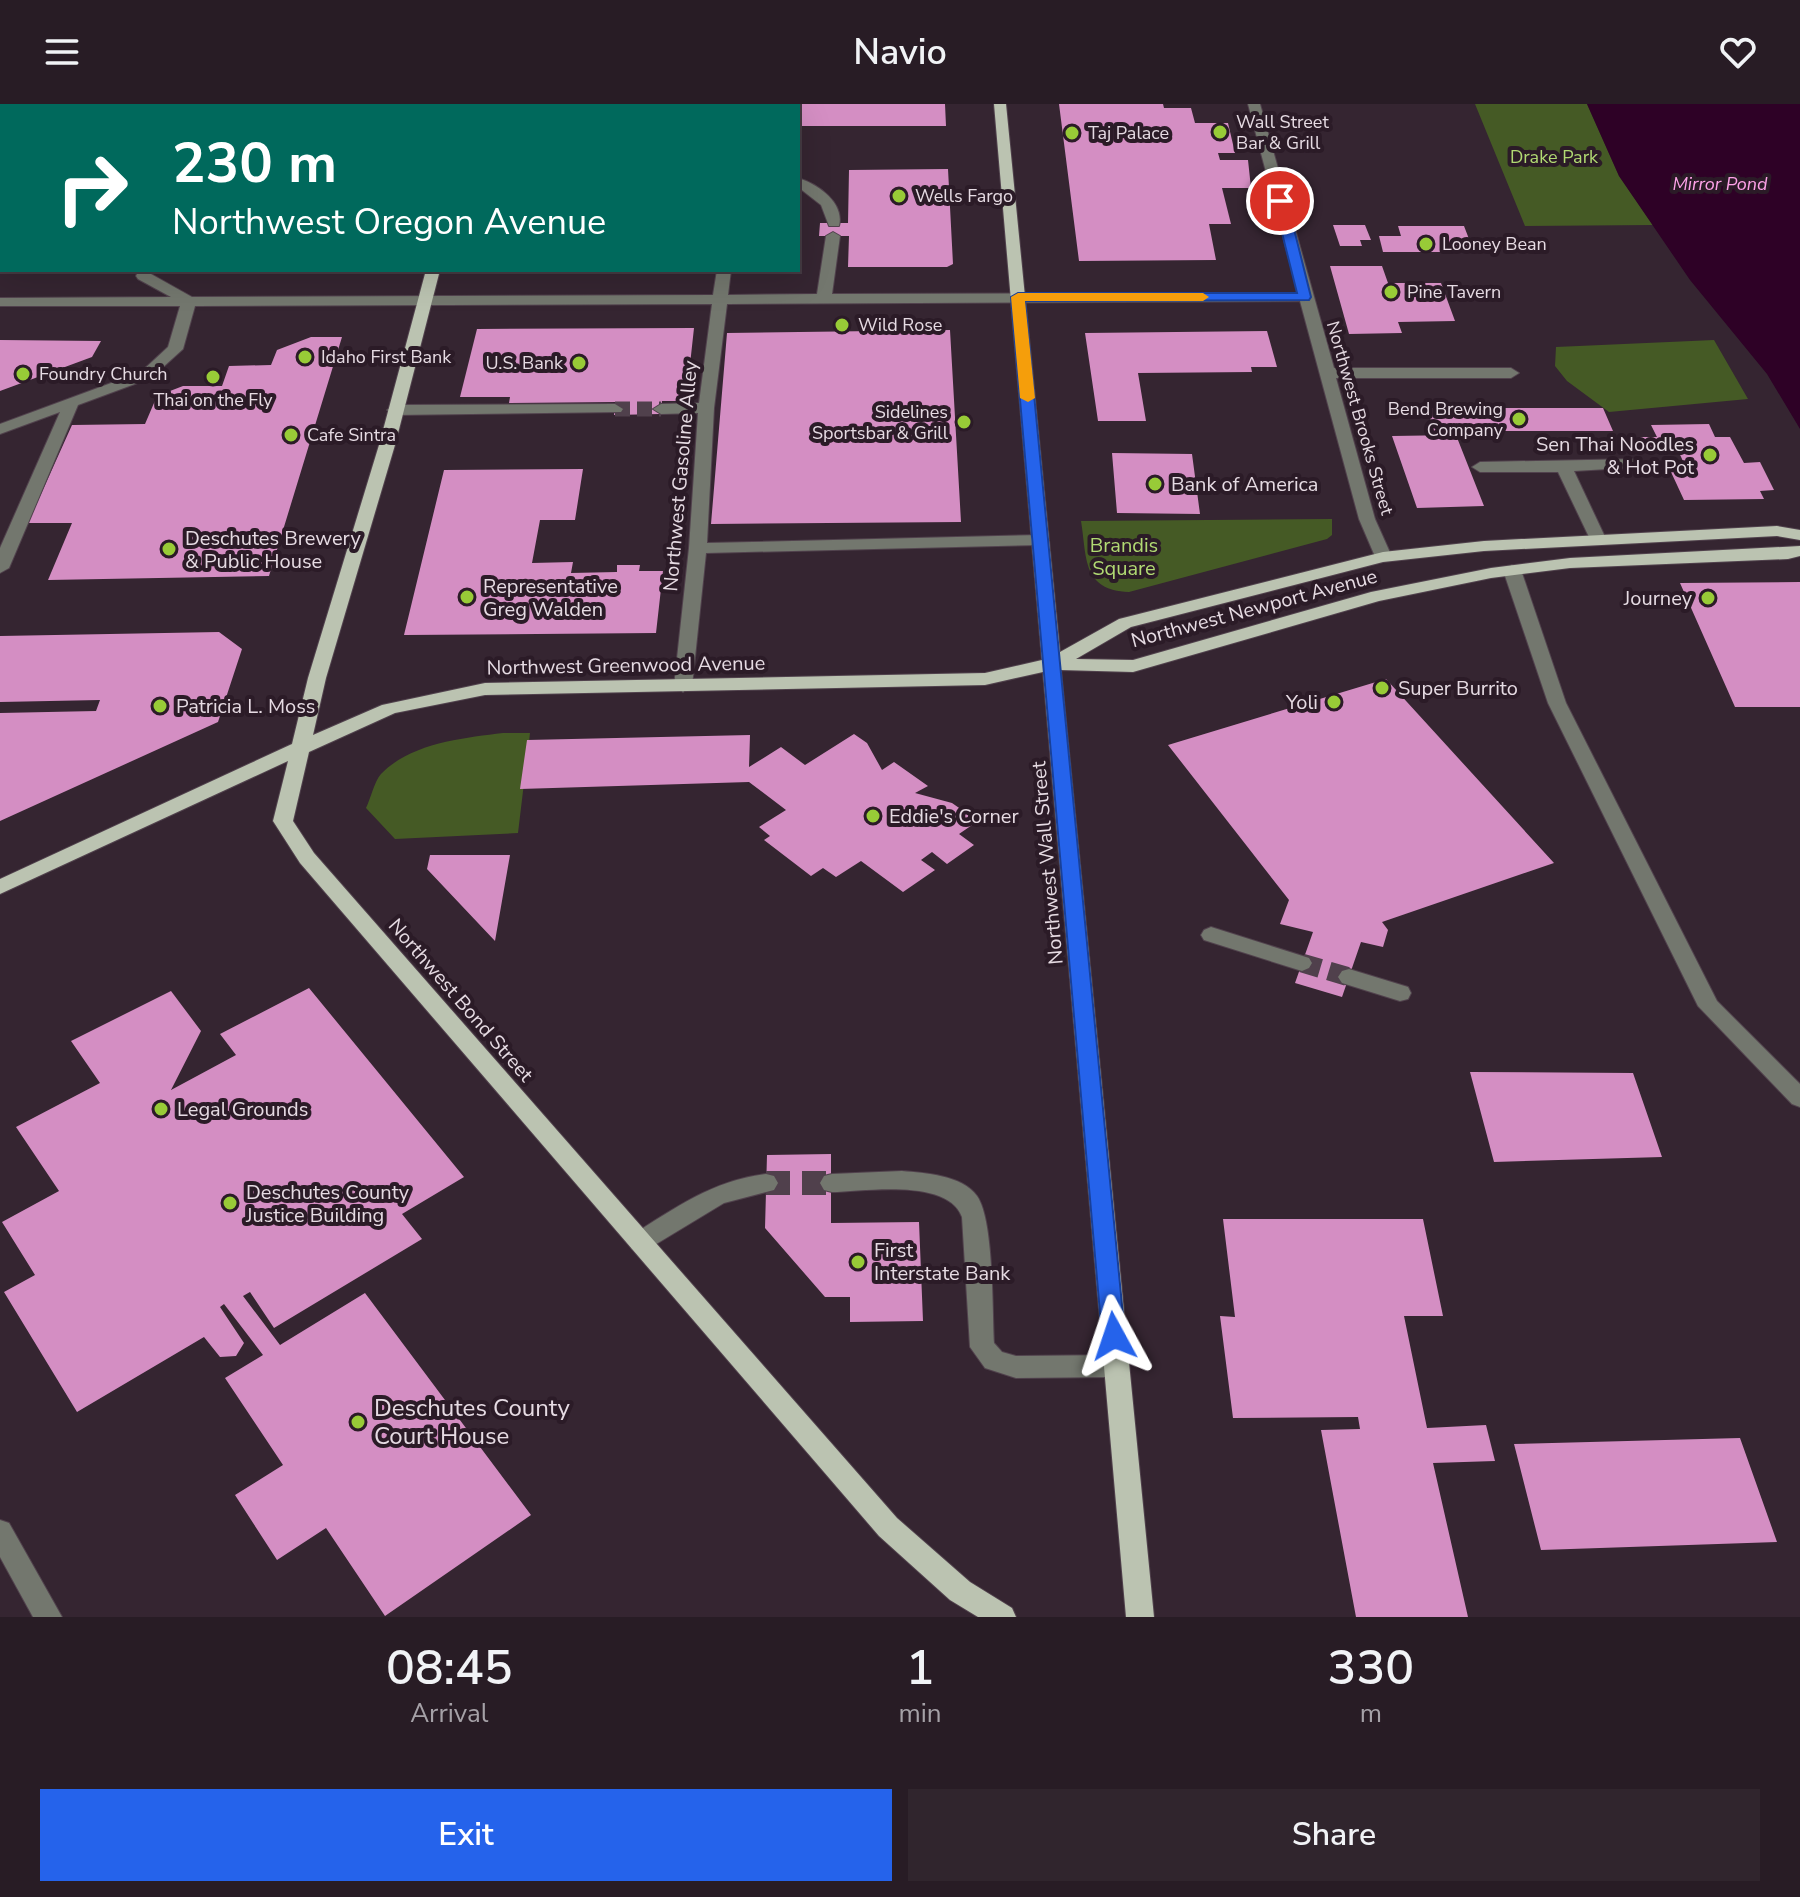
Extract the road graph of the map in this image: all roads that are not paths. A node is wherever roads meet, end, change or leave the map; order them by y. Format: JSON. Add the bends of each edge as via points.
{"nodes":[{"id":1,"x":1000,"y":104,"type":"edge"},
{"id":2,"x":1254,"y":104,"type":"edge"},
{"id":3,"x":800,"y":183,"type":"edge"},
{"id":4,"x":145,"y":272,"type":"edge"},
{"id":5,"x":432,"y":272,"type":"edge"},
{"id":6,"x":724,"y":272,"type":"edge"},
{"id":7,"x":1018,"y":297,"type":"junction"},
{"id":8,"x":1304,"y":297,"type":"junction"},
{"id":9,"x":720,"y":299,"type":"junction"},
{"id":10,"x":824,"y":299,"type":"junction"},
{"id":11,"x":189,"y":301,"type":"junction"},
{"id":12,"x":424,"y":301,"type":"junction"},
{"id":13,"x":0,"y":302,"type":"edge"},
{"id":14,"x":1326,"y":373,"type":"junction"},
{"id":15,"x":1511,"y":373,"type":"dead end"},
{"id":16,"x":72,"y":402,"type":"junction"},
{"id":17,"x":706,"y":408,"type":"junction"},
{"id":18,"x":615,"y":409,"type":"tunnel mouth"},
{"id":19,"x":661,"y":409,"type":"tunnel mouth"},
{"id":20,"x":395,"y":410,"type":"junction"},
{"id":21,"x":0,"y":429,"type":"edge"},
{"id":22,"x":1637,"y":464,"type":"dead end"},
{"id":23,"x":1480,"y":467,"type":"dead end"},
{"id":24,"x":1564,"y":467,"type":"junction"},
{"id":25,"x":1800,"y":535,"type":"edge"},
{"id":26,"x":1598,"y":539,"type":"junction"},
{"id":27,"x":1041,"y":540,"type":"junction"},
{"id":28,"x":698,"y":548,"type":"junction"},
{"id":29,"x":1800,"y":551,"type":"edge"},
{"id":30,"x":1383,"y":557,"type":"junction"},
{"id":31,"x":0,"y":568,"type":"edge"},
{"id":32,"x":1512,"y":570,"type":"junction"},
{"id":33,"x":1052,"y":664,"type":"junction"},
{"id":34,"x":683,"y":686,"type":"junction"},
{"id":35,"x":298,"y":749,"type":"junction"},
{"id":36,"x":0,"y":887,"type":"edge"},
{"id":37,"x":1211,"y":935,"type":"dead end"},
{"id":38,"x":1302,"y":963,"type":"tunnel mouth"},
{"id":39,"x":1349,"y":977,"type":"tunnel mouth"},
{"id":40,"x":1400,"y":993,"type":"dead end"},
{"id":41,"x":1800,"y":1098,"type":"edge"},
{"id":42,"x":766,"y":1183,"type":"tunnel mouth"},
{"id":43,"x":832,"y":1183,"type":"tunnel mouth"},
{"id":44,"x":640,"y":1242,"type":"junction"},
{"id":45,"x":1116,"y":1366,"type":"junction"},
{"id":46,"x":0,"y":1532,"type":"edge"},
{"id":47,"x":48,"y":1617,"type":"edge"},
{"id":48,"x":1002,"y":1617,"type":"edge"},
{"id":49,"x":1140,"y":1617,"type":"edge"}],
"edges":[{"from":1,"to":7,"type":"main road","name":"Northwest Wall Street"},
{"from":2,"to":8,"type":"street","name":"Northwest Brooks Street"},
{"from":3,"to":10,"type":"street","via":[[833,210]]},
{"from":4,"to":11,"type":"street","via":[[143,276]]},
{"from":5,"to":12,"type":"main road","name":"Northwest Bond Street"},
{"from":6,"to":9,"type":"street","name":"Northwest Gasoline Alley"},
{"from":7,"to":8,"type":"street"},
{"from":7,"to":10,"type":"street"},
{"from":7,"to":27,"type":"main road","name":"Northwest Wall Street"},
{"from":8,"to":14,"type":"street","name":"Northwest Brooks Street"},
{"from":9,"to":10,"type":"street"},
{"from":9,"to":12,"type":"street"},
{"from":9,"to":17,"type":"street","name":"Northwest Gasoline Alley"},
{"from":11,"to":12,"type":"street"},
{"from":11,"to":13,"type":"street"},
{"from":11,"to":16,"type":"street","via":[[175,349],[146,375]]},
{"from":12,"to":20,"type":"main road","name":"Northwest Bond Street"},
{"from":14,"to":15,"type":"street"},
{"from":14,"to":30,"type":"street","name":"Northwest Brooks Street","via":[[1368,523]]},
{"from":16,"to":21,"type":"street"},
{"from":16,"to":31,"type":"street"},
{"from":17,"to":19,"type":"street"},
{"from":17,"to":28,"type":"street","name":"Northwest Gasoline Alley"},
{"from":18,"to":20,"type":"street"},
{"from":20,"to":35,"type":"main road","name":"Northwest Bond Street"},
{"from":22,"to":24,"type":"street"},
{"from":23,"to":24,"type":"street"},
{"from":24,"to":26,"type":"street"},
{"from":25,"to":26,"type":"main road","name":"Northwest Newport Avenue","via":[[1777,531]]},
{"from":26,"to":30,"type":"main road","name":"Northwest Newport Avenue"},
{"from":27,"to":28,"type":"street"},
{"from":27,"to":33,"type":"main road","name":"Northwest Wall Street"},
{"from":28,"to":34,"type":"street","name":"Northwest Gasoline Alley"},
{"from":29,"to":32,"type":"main road","name":"Northwest Newport Avenue"},
{"from":30,"to":33,"type":"main road","name":"Northwest Newport Avenue","via":[[1125,623]]},
{"from":32,"to":33,"type":"main road","name":"Northwest Newport Avenue","via":[[1377,596],[1133,666]]},
{"from":32,"to":41,"type":"street","via":[[1557,703],[1709,1006]]},
{"from":33,"to":34,"type":"main road","name":"Northwest Greenwood Avenue","via":[[985,679]]},
{"from":33,"to":45,"type":"main road","name":"Northwest Wall Street"},
{"from":34,"to":35,"type":"main road","name":"Northwest Greenwood Avenue","via":[[485,689],[389,709]]},
{"from":35,"to":36,"type":"main road","name":"Northwest Greenwood Avenue"},
{"from":35,"to":44,"type":"main road","name":"Northwest Bond Street","via":[[283,821],[307,858]]},
{"from":37,"to":38,"type":"street"},
{"from":39,"to":40,"type":"street"},
{"from":42,"to":44,"type":"street","via":[[723,1191]]},
{"from":43,"to":45,"type":"street","via":[[910,1181],[941,1186],[967,1201],[974,1217],[982,1347],[994,1360],[1016,1367]]},
{"from":44,"to":48,"type":"main road","name":"Northwest Bond Street","via":[[888,1527],[960,1591]]},
{"from":45,"to":49,"type":"main road","name":"Northwest Wall Street"},
{"from":46,"to":47,"type":"street"}]}
